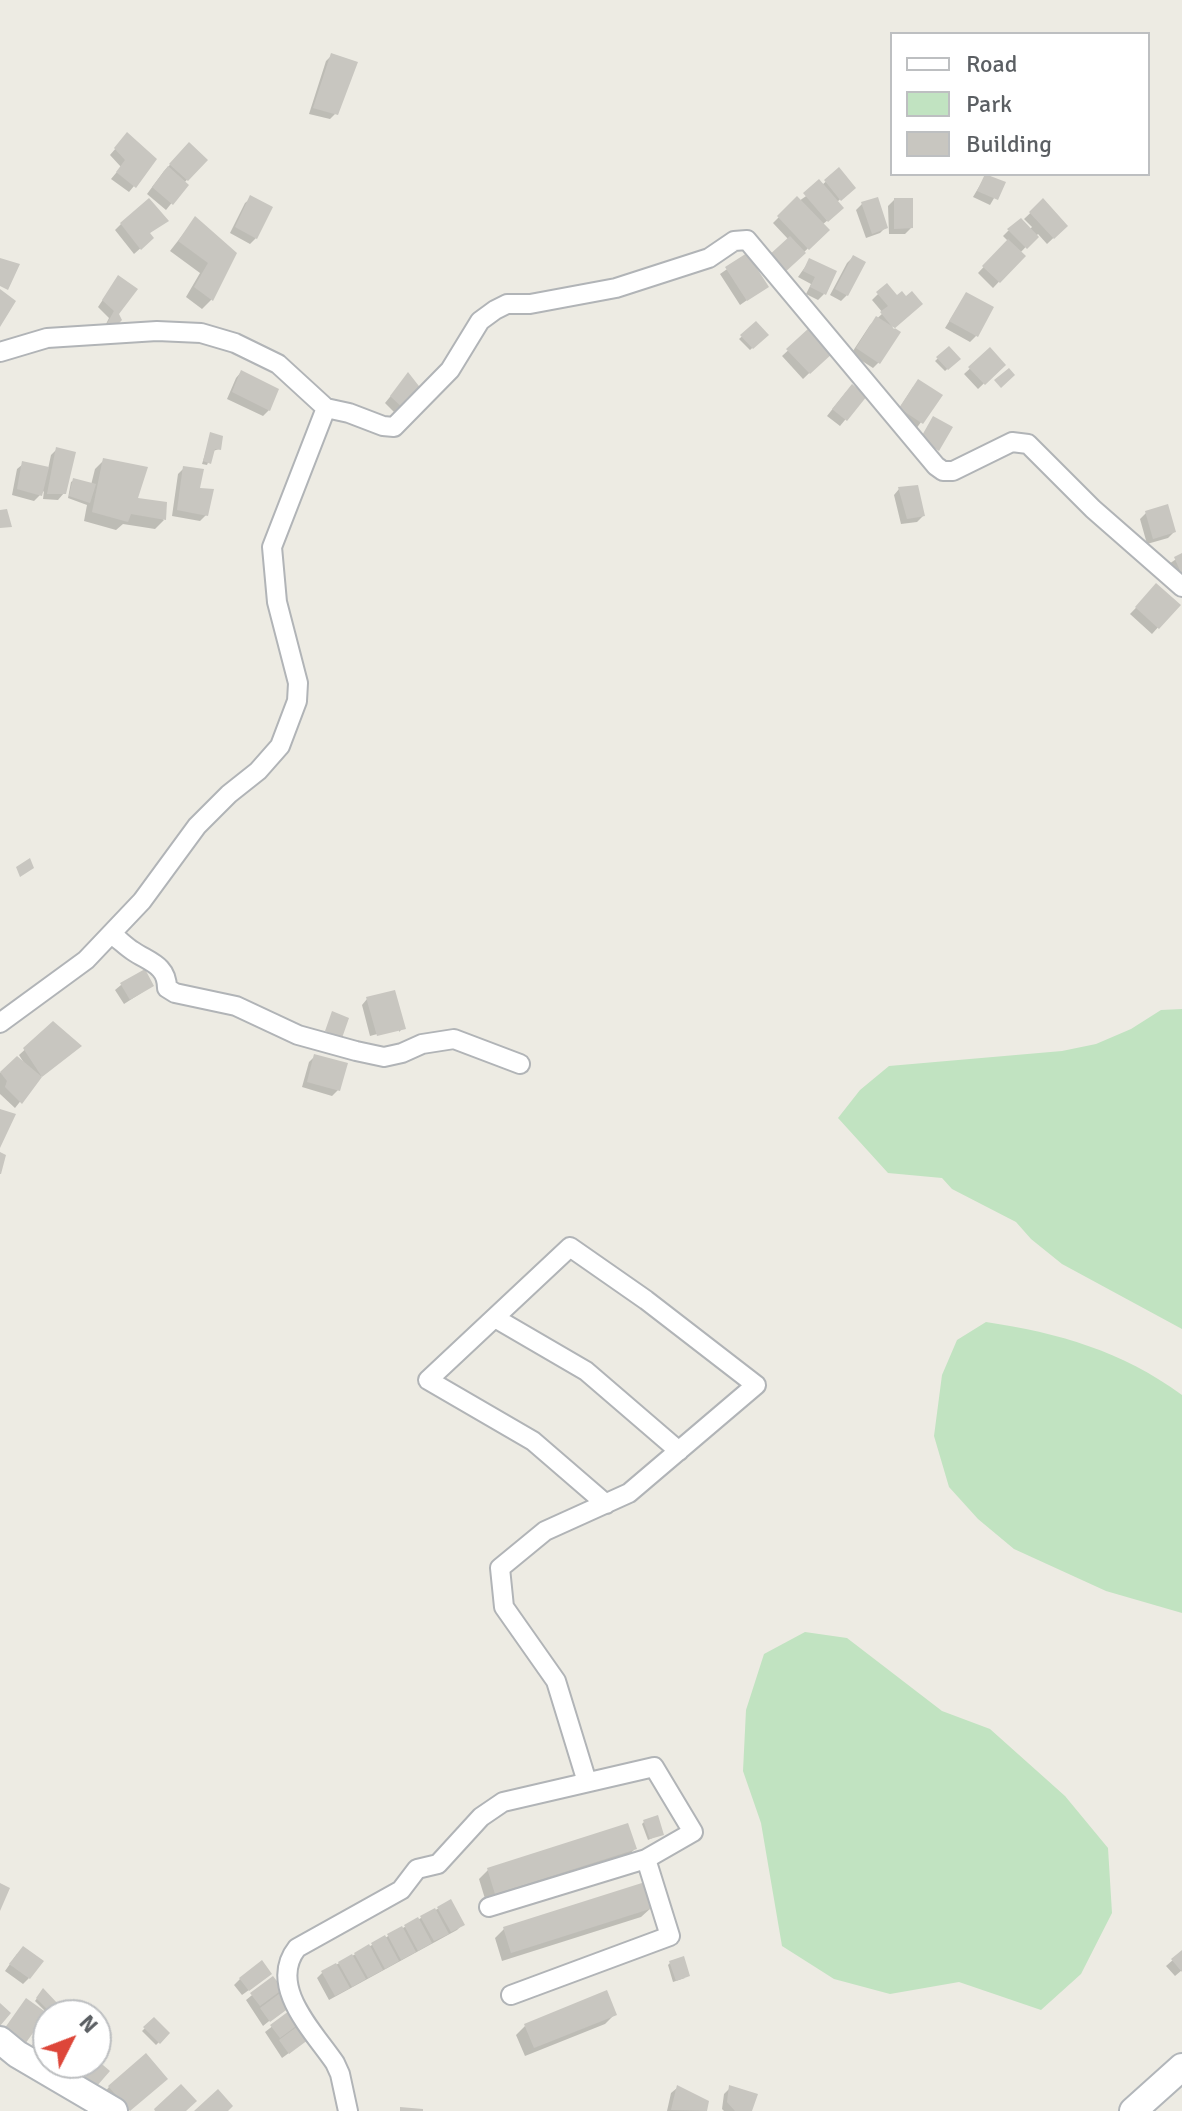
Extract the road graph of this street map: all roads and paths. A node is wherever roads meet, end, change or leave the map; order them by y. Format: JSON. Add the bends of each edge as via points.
{"nodes":[{"id":1,"x":0,"y":352,"type":"edge"},
{"id":2,"x":326,"y":408,"type":"junction"},
{"id":3,"x":1182,"y":587,"type":"edge"},
{"id":4,"x":111,"y":934,"type":"junction"},
{"id":5,"x":0,"y":1023,"type":"edge"},
{"id":6,"x":520,"y":1064,"type":"dead end"},
{"id":7,"x":495,"y":1318,"type":"junction"},
{"id":8,"x":679,"y":1451,"type":"junction"},
{"id":9,"x":606,"y":1504,"type":"junction"},
{"id":10,"x":587,"y":1782,"type":"junction"},
{"id":11,"x":646,"y":1859,"type":"junction"},
{"id":12,"x":489,"y":1907,"type":"dead end"},
{"id":13,"x":511,"y":1995,"type":"dead end"},
{"id":14,"x":0,"y":2040,"type":"edge"},
{"id":15,"x":1182,"y":2067,"type":"edge"},
{"id":16,"x":114,"y":2111,"type":"edge"},
{"id":17,"x":348,"y":2111,"type":"edge"},
{"id":18,"x":1133,"y":2111,"type":"edge"}],
"edges":[{"from":1,"to":2,"type":"street","via":[[47,338],[201,333],[278,364]]},
{"from":2,"to":3,"type":"street","via":[[394,427],[450,370],[480,321],[495,310],[616,288],[747,240],[936,466],[953,471],[1012,442],[1028,444]]},
{"from":2,"to":4,"type":"street","via":[[272,547],[277,602],[298,683],[289,728],[258,771],[197,826]]},
{"from":4,"to":5,"type":"street","via":[[86,960]]},
{"from":4,"to":6,"type":"street","via":[[157,964],[167,988],[175,993],[236,1006],[332,1046],[384,1057],[454,1039]]},
{"from":7,"to":8,"type":"street","via":[[586,1371]]},
{"from":7,"to":8,"type":"street","via":[[570,1247],[646,1300],[756,1385]]},
{"from":7,"to":9,"type":"street","via":[[428,1380],[533,1441]]},
{"from":8,"to":9,"type":"street","via":[[629,1493]]},
{"from":9,"to":10,"type":"street","via":[[545,1531],[500,1568],[504,1607],[556,1681]]},
{"from":10,"to":11,"type":"street","via":[[654,1767],[693,1832]]},
{"from":10,"to":17,"type":"street","via":[[503,1802],[481,1817],[438,1864],[417,1869],[401,1890],[308,1940],[289,1959],[287,1986],[335,2063]]},
{"from":11,"to":12,"type":"street"},
{"from":11,"to":13,"type":"street","via":[[670,1936]]},
{"from":14,"to":16,"type":"street"},
{"from":15,"to":18,"type":"street"}]}
